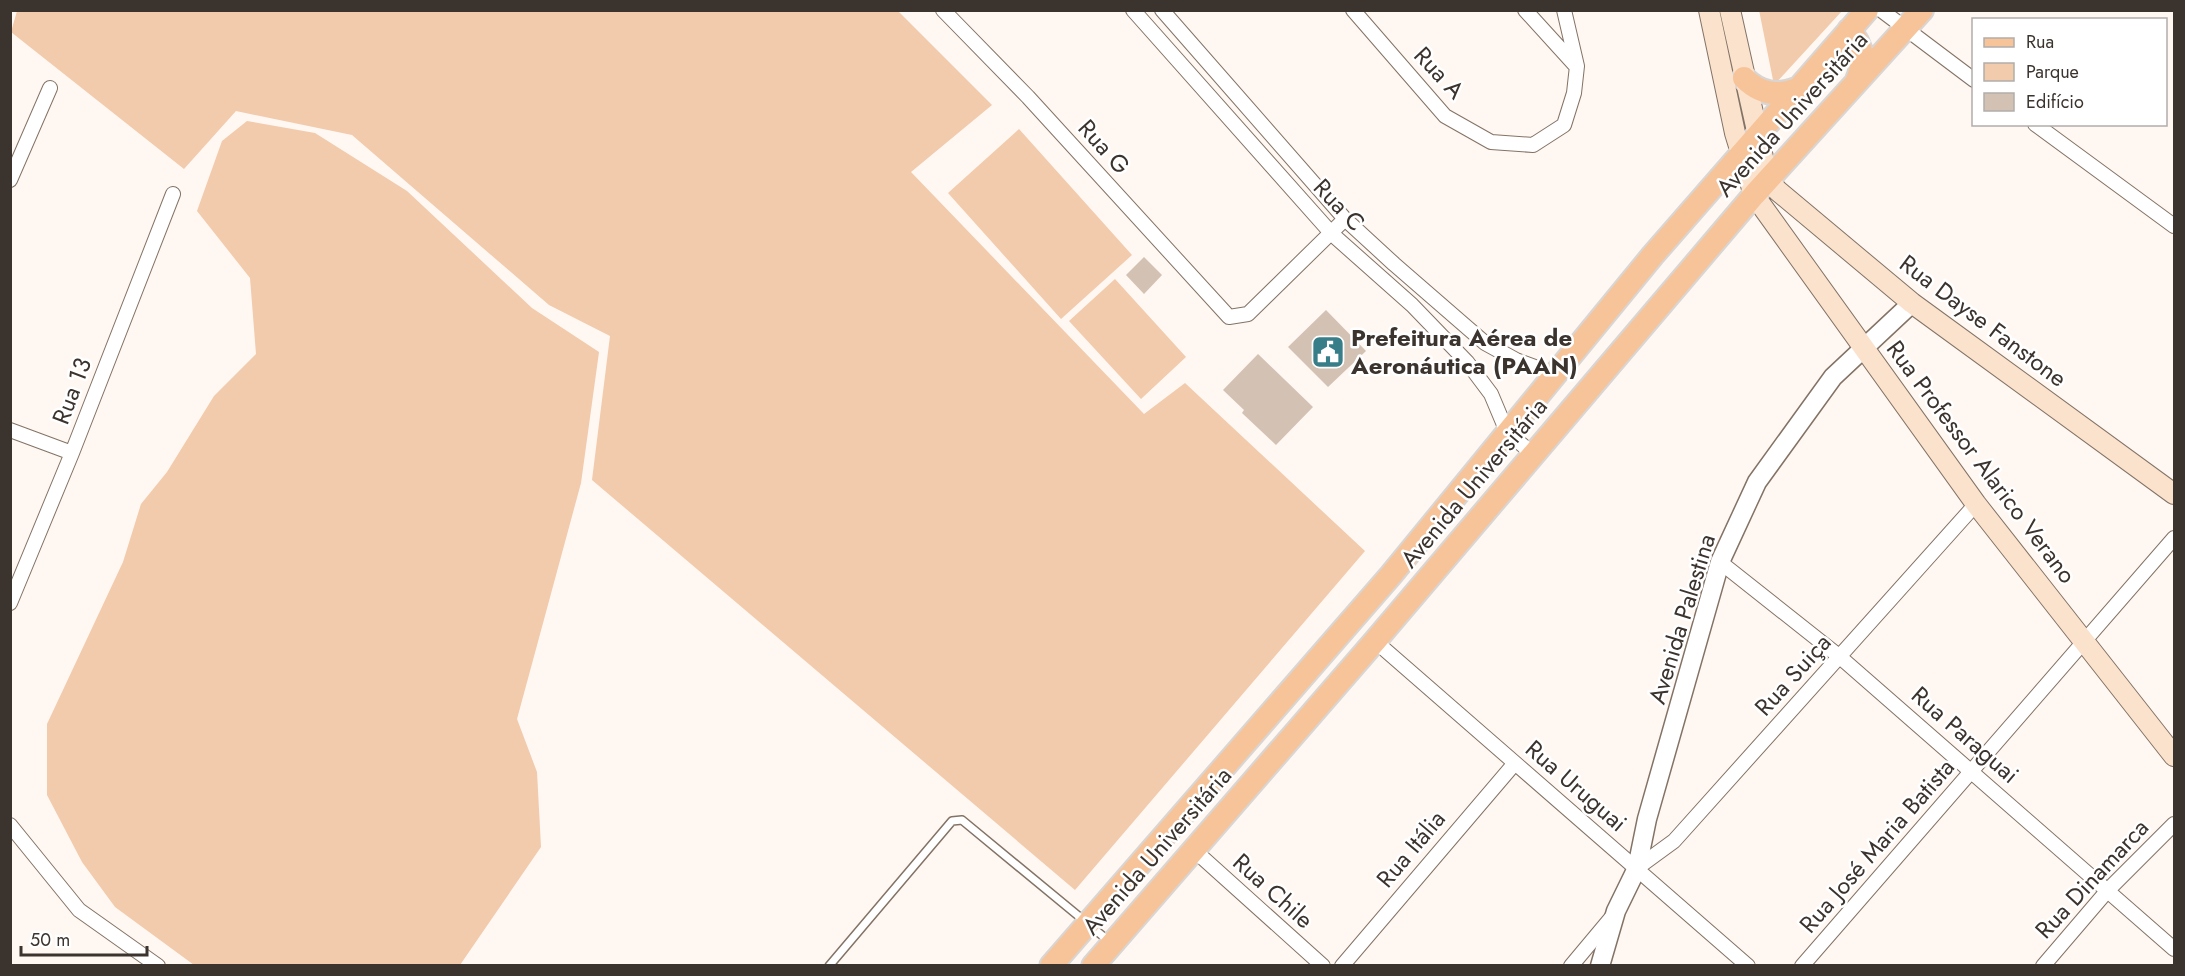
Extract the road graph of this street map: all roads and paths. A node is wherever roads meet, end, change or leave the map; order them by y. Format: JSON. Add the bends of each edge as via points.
{"nodes":[{"id":1,"x":943,"y":10,"type":"edge"},
{"id":2,"x":1133,"y":10,"type":"edge"},
{"id":3,"x":1353,"y":10,"type":"edge"},
{"id":4,"x":1525,"y":10,"type":"edge"},
{"id":5,"x":1564,"y":10,"type":"edge"},
{"id":6,"x":1708,"y":10,"type":"edge"},
{"id":7,"x":1730,"y":10,"type":"edge"},
{"id":8,"x":1867,"y":10,"type":"edge"},
{"id":9,"x":1881,"y":10,"type":"edge"},
{"id":10,"x":1922,"y":10,"type":"edge"},
{"id":11,"x":1166,"y":16,"type":"edge"},
{"id":12,"x":1850,"y":30,"type":"junction"},
{"id":13,"x":1904,"y":30,"type":"junction"},
{"id":14,"x":1154,"y":35,"type":"junction"},
{"id":15,"x":1577,"y":66,"type":"junction"},
{"id":16,"x":1744,"y":78,"type":"junction"},
{"id":17,"x":1972,"y":79,"type":"edge"},
{"id":18,"x":1856,"y":82,"type":"junction"},
{"id":19,"x":50,"y":88,"type":"dead end"},
{"id":20,"x":1799,"y":88,"type":"junction"},
{"id":21,"x":2038,"y":126,"type":"edge"},
{"id":22,"x":1757,"y":136,"type":"junction"},
{"id":23,"x":1741,"y":154,"type":"junction"},
{"id":24,"x":10,"y":180,"type":"edge"},
{"id":25,"x":1761,"y":187,"type":"junction"},
{"id":26,"x":173,"y":194,"type":"dead end"},
{"id":27,"x":1345,"y":219,"type":"junction"},
{"id":28,"x":2175,"y":226,"type":"edge"},
{"id":29,"x":1332,"y":234,"type":"junction"},
{"id":30,"x":1653,"y":255,"type":"junction"},
{"id":31,"x":1394,"y":264,"type":"junction"},
{"id":32,"x":1382,"y":277,"type":"junction"},
{"id":33,"x":1682,"y":281,"type":"junction"},
{"id":34,"x":1426,"y":292,"type":"junction"},
{"id":35,"x":1911,"y":303,"type":"junction"},
{"id":36,"x":1412,"y":305,"type":"junction"},
{"id":37,"x":1485,"y":343,"type":"junction"},
{"id":38,"x":1863,"y":349,"type":"junction"},
{"id":39,"x":1467,"y":362,"type":"junction"},
{"id":40,"x":1554,"y":374,"type":"junction"},
{"id":41,"x":10,"y":430,"type":"edge"},
{"id":42,"x":1507,"y":432,"type":"junction"},
{"id":43,"x":72,"y":453,"type":"junction"},
{"id":44,"x":1533,"y":454,"type":"junction"},
{"id":45,"x":1471,"y":478,"type":"junction"},
{"id":46,"x":2175,"y":494,"type":"edge"},
{"id":47,"x":1496,"y":499,"type":"junction"},
{"id":48,"x":1976,"y":504,"type":"junction"},
{"id":49,"x":2175,"y":538,"type":"edge"},
{"id":50,"x":1720,"y":562,"type":"junction"},
{"id":51,"x":10,"y":603,"type":"edge"},
{"id":52,"x":1375,"y":641,"type":"junction"},
{"id":53,"x":2086,"y":642,"type":"junction"},
{"id":54,"x":1840,"y":657,"type":"junction"},
{"id":55,"x":2175,"y":756,"type":"edge"},
{"id":56,"x":1515,"y":763,"type":"junction"},
{"id":57,"x":1971,"y":771,"type":"junction"},
{"id":58,"x":2175,"y":824,"type":"edge"},
{"id":59,"x":10,"y":825,"type":"edge"},
{"id":60,"x":1194,"y":850,"type":"junction"},
{"id":61,"x":1636,"y":868,"type":"junction"},
{"id":62,"x":2108,"y":890,"type":"junction"},
{"id":63,"x":1616,"y":911,"type":"junction"},
{"id":64,"x":1088,"y":922,"type":"junction"},
{"id":65,"x":1112,"y":944,"type":"junction"},
{"id":66,"x":2175,"y":949,"type":"edge"},
{"id":67,"x":158,"y":966,"type":"edge"},
{"id":68,"x":829,"y":966,"type":"edge"},
{"id":69,"x":1051,"y":966,"type":"edge"},
{"id":70,"x":1093,"y":966,"type":"edge"},
{"id":71,"x":1323,"y":966,"type":"edge"},
{"id":72,"x":1342,"y":966,"type":"edge"},
{"id":73,"x":1571,"y":966,"type":"edge"},
{"id":74,"x":1600,"y":966,"type":"edge"},
{"id":75,"x":1748,"y":966,"type":"edge"},
{"id":76,"x":1802,"y":966,"type":"edge"},
{"id":77,"x":2043,"y":966,"type":"edge"}],
"edges":[{"from":1,"to":29,"type":"street","name":"Rua G","via":[[1229,317],[1248,314]]},
{"from":2,"to":14,"type":"street","name":"Rua C"},
{"from":3,"to":15,"type":"street","name":"Rua A","via":[[1445,116],[1491,142],[1533,145],[1564,126]]},
{"from":4,"to":15,"type":"street"},
{"from":5,"to":15,"type":"street","name":"Rua A"},
{"from":6,"to":23,"type":"main road"},
{"from":7,"to":16,"type":"main road"},
{"from":8,"to":12,"type":"main road","name":"Avenida Universitária"},
{"from":9,"to":13,"type":"street"},
{"from":10,"to":13,"type":"main road","name":"Avenida Universitária"},
{"from":11,"to":14,"type":"street"},
{"from":11,"to":27,"type":"street","name":"Rua C"},
{"from":12,"to":18,"type":"main road","via":[[1862,54]]},
{"from":12,"to":20,"type":"main road","name":"Avenida Universitária"},
{"from":13,"to":17,"type":"street"},
{"from":13,"to":18,"type":"main road","name":"Avenida Universitária"},
{"from":14,"to":29,"type":"street","name":"Rua C"},
{"from":16,"to":20,"type":"main road","via":[[1767,92]]},
{"from":16,"to":22,"type":"main road"},
{"from":18,"to":25,"type":"main road","name":"Avenida Universitária"},
{"from":19,"to":24,"type":"street"},
{"from":20,"to":22,"type":"main road","name":"Avenida Universitária"},
{"from":21,"to":28,"type":"street"},
{"from":22,"to":23,"type":"main road","name":"Avenida Universitária"},
{"from":22,"to":25,"type":"main road"},
{"from":23,"to":25,"type":"main road"},
{"from":23,"to":30,"type":"main road","name":"Avenida Universitária"},
{"from":25,"to":33,"type":"main road","name":"Avenida Universitária"},
{"from":25,"to":35,"type":"main road","name":"Rua Dayse Fanstone"},
{"from":25,"to":38,"type":"main road","name":"Rua Professor Alarico Verano"},
{"from":26,"to":43,"type":"street","name":"Rua 13"},
{"from":27,"to":29,"type":"street"},
{"from":27,"to":31,"type":"street","name":"Rua C"},
{"from":29,"to":32,"type":"street","name":"Rua C"},
{"from":30,"to":33,"type":"main road","via":[[1661,273]]},
{"from":30,"to":40,"type":"main road","name":"Avenida Universitária"},
{"from":31,"to":32,"type":"street"},
{"from":31,"to":34,"type":"street","name":"Rua C"},
{"from":32,"to":36,"type":"street","name":"Rua C"},
{"from":33,"to":44,"type":"main road","name":"Avenida Universitária"},
{"from":34,"to":36,"type":"street"},
{"from":34,"to":37,"type":"street","name":"Rua C"},
{"from":35,"to":38,"type":"street","name":"Avenida Palestina"},
{"from":35,"to":46,"type":"main road","name":"Rua Dayse Fanstone"},
{"from":36,"to":39,"type":"street","name":"Rua C"},
{"from":37,"to":39,"type":"street"},
{"from":37,"to":40,"type":"street","name":"Rua C"},
{"from":38,"to":48,"type":"main road","name":"Rua Professor Alarico Verano"},
{"from":38,"to":50,"type":"street","name":"Avenida Palestina","via":[[1833,377],[1757,482]]},
{"from":39,"to":42,"type":"street","name":"Rua C","via":[[1491,394]]},
{"from":40,"to":42,"type":"main road","name":"Avenida Universitária"},
{"from":41,"to":43,"type":"street"},
{"from":42,"to":44,"type":"street"},
{"from":42,"to":45,"type":"main road","name":"Avenida Universitária"},
{"from":43,"to":51,"type":"street","name":"Rua 13"},
{"from":44,"to":47,"type":"main road","name":"Avenida Universitária"},
{"from":45,"to":47,"type":"main road"},
{"from":45,"to":64,"type":"main road","name":"Avenida Universitária"},
{"from":47,"to":52,"type":"main road","name":"Avenida Universitária"},
{"from":48,"to":53,"type":"main road","name":"Rua Professor Alarico Verano"},
{"from":48,"to":54,"type":"street","name":"Rua Suiça"},
{"from":49,"to":53,"type":"street","name":"Rua José Maria Batista"},
{"from":50,"to":54,"type":"street","name":"Rua Paraguai"},
{"from":50,"to":61,"type":"street","name":"Avenida Palestina"},
{"from":52,"to":56,"type":"street","name":"Rua Uruguai"},
{"from":52,"to":60,"type":"main road","name":"Avenida Universitária"},
{"from":53,"to":55,"type":"main road","name":"Rua Professor Alarico Verano"},
{"from":53,"to":57,"type":"street","name":"Rua José Maria Batista"},
{"from":54,"to":57,"type":"street","name":"Rua Paraguai"},
{"from":54,"to":61,"type":"street","name":"Rua Suiça","via":[[1674,841]]},
{"from":56,"to":61,"type":"street","name":"Rua Uruguai"},
{"from":56,"to":72,"type":"street","name":"Rua Itália"},
{"from":57,"to":62,"type":"street","name":"Rua Paraguai"},
{"from":57,"to":76,"type":"street","name":"Rua José Maria Batista"},
{"from":58,"to":62,"type":"street","name":"Rua Dinamarca"},
{"from":59,"to":67,"type":"street","via":[[79,910]]},
{"from":60,"to":65,"type":"main road","name":"Avenida Universitária"},
{"from":60,"to":71,"type":"street","name":"Rua Chile"},
{"from":61,"to":63,"type":"street","name":"Avenida Palestina"},
{"from":61,"to":75,"type":"street","name":"Rua Uruguai"},
{"from":62,"to":66,"type":"street","name":"Rua Paraguai"},
{"from":62,"to":77,"type":"street","name":"Rua Dinamarca"},
{"from":63,"to":73,"type":"street"},
{"from":63,"to":74,"type":"street","name":"Avenida Palestina"},
{"from":64,"to":65,"type":"lane"},
{"from":64,"to":68,"type":"lane","via":[[962,820],[952,820]]},
{"from":64,"to":69,"type":"main road","name":"Avenida Universitária"},
{"from":65,"to":70,"type":"main road","name":"Avenida Universitária"}]}
